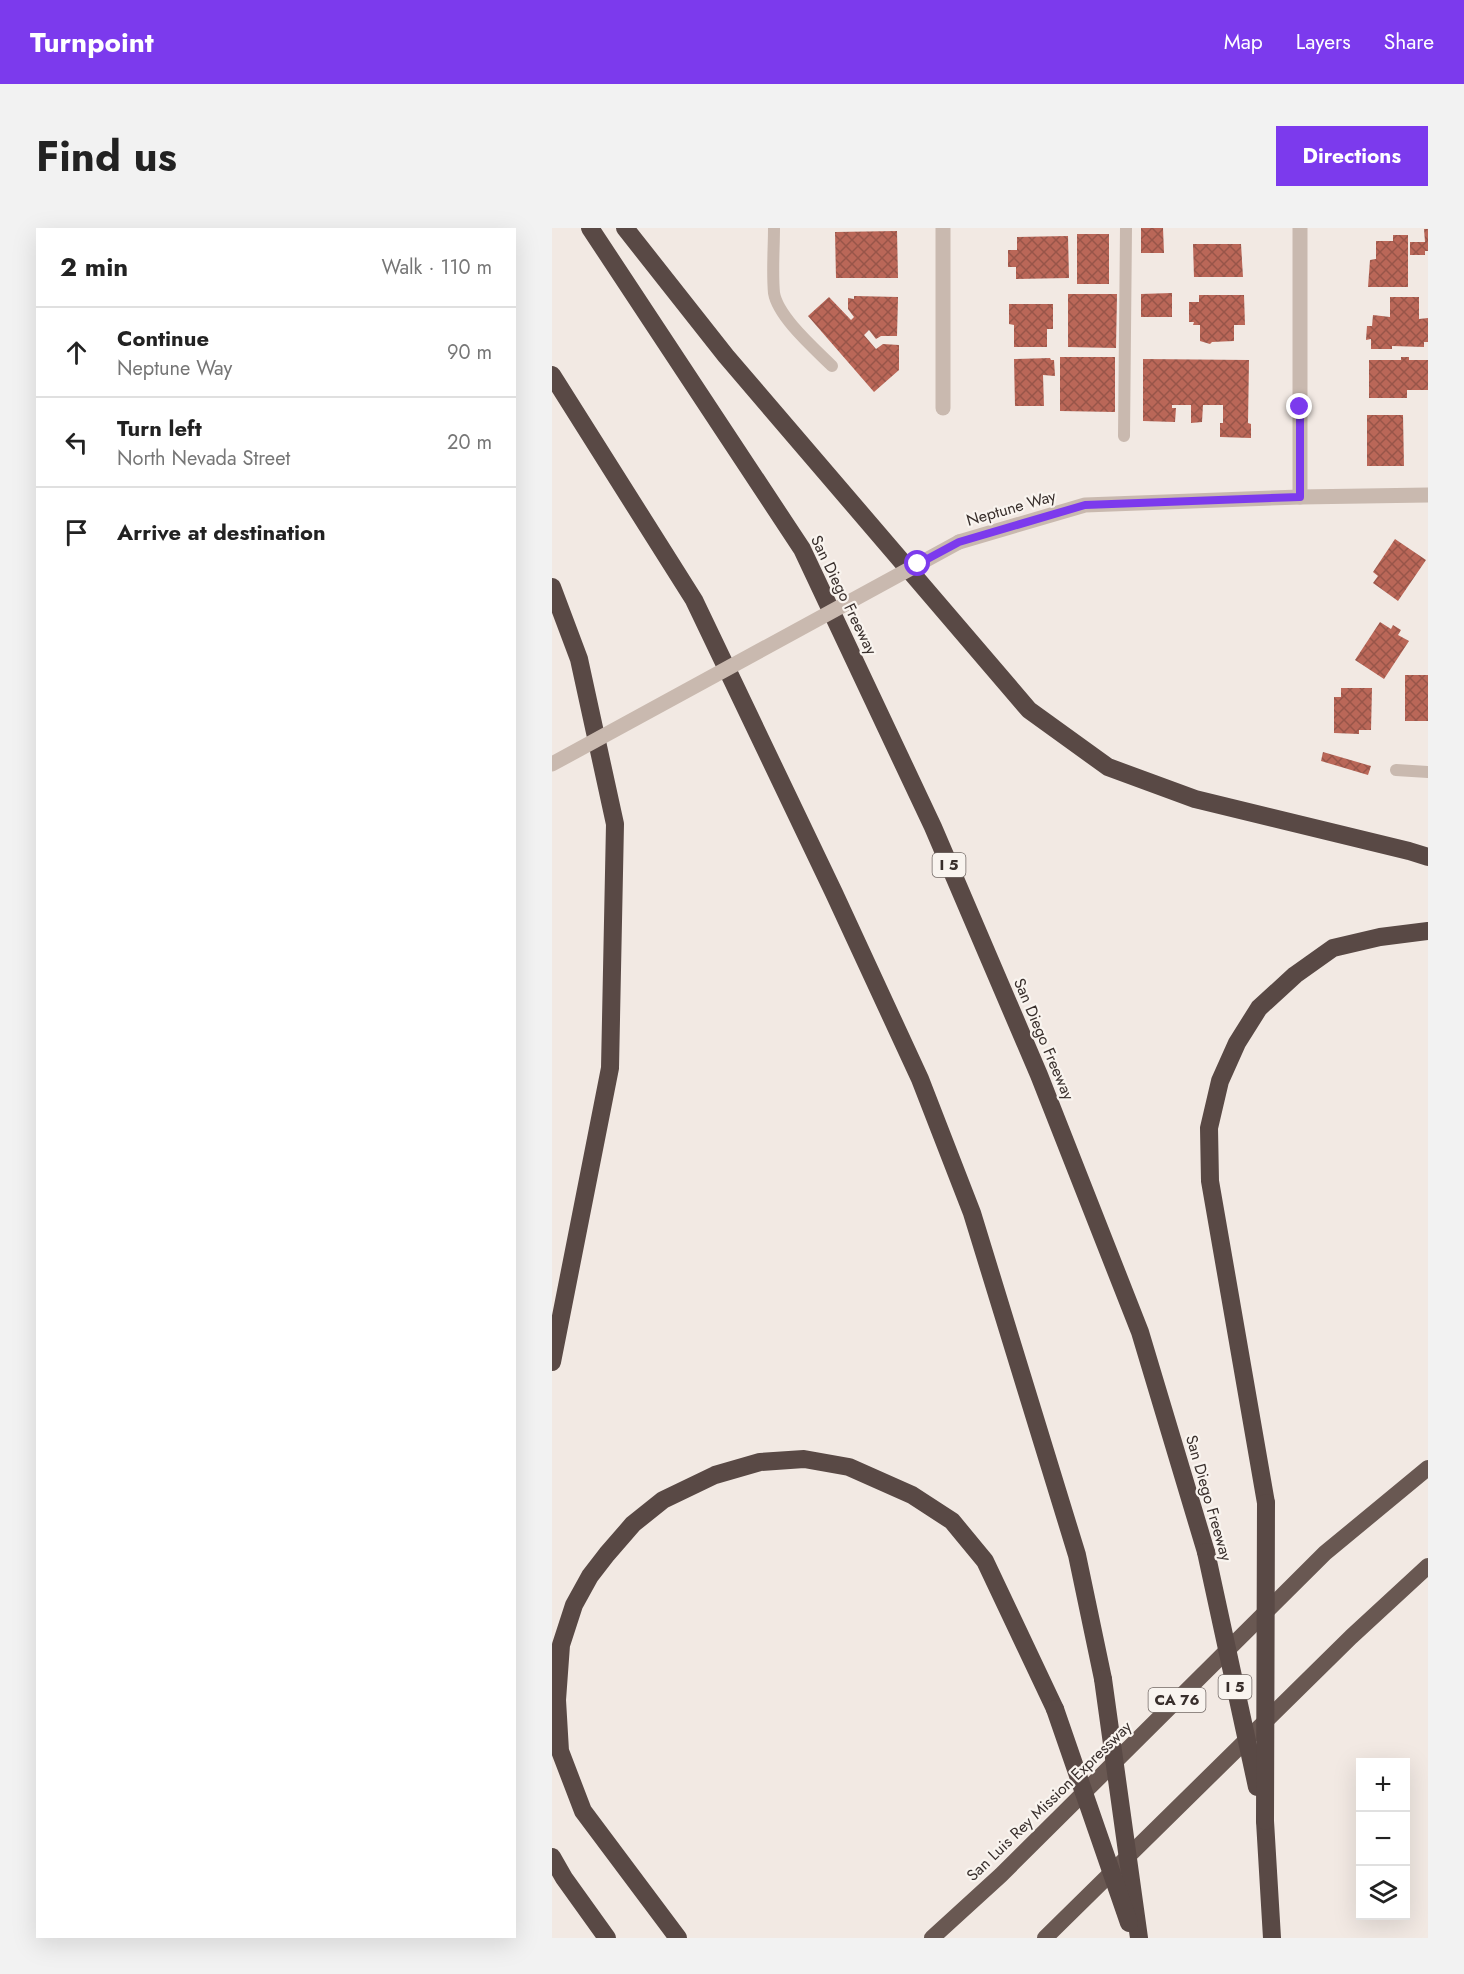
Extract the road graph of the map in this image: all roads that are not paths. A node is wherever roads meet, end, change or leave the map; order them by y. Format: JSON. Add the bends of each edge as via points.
{"nodes":[{"id":1,"x":590,"y":228,"type":"edge"},
{"id":2,"x":625,"y":228,"type":"edge"},
{"id":3,"x":774,"y":228,"type":"edge"},
{"id":4,"x":943,"y":228,"type":"edge"},
{"id":5,"x":1126,"y":228,"type":"edge"},
{"id":6,"x":1300,"y":228,"type":"edge"},
{"id":7,"x":832,"y":366,"type":"dead end"},
{"id":8,"x":552,"y":375,"type":"edge"},
{"id":9,"x":943,"y":408,"type":"dead end"},
{"id":10,"x":1124,"y":436,"type":"dead end"},
{"id":11,"x":1428,"y":495,"type":"edge"},
{"id":12,"x":1300,"y":497,"type":"junction"},
{"id":13,"x":552,"y":587,"type":"edge"},
{"id":14,"x":552,"y":764,"type":"edge"},
{"id":15,"x":1396,"y":770,"type":"dead end"},
{"id":16,"x":1428,"y":772,"type":"edge"},
{"id":17,"x":1428,"y":857,"type":"edge"},
{"id":18,"x":1428,"y":931,"type":"edge"},
{"id":19,"x":552,"y":1362,"type":"edge"},
{"id":20,"x":1428,"y":1468,"type":"edge"},
{"id":21,"x":1428,"y":1566,"type":"edge"},
{"id":22,"x":1264,"y":1821,"type":"junction"},
{"id":23,"x":552,"y":1857,"type":"edge"},
{"id":24,"x":607,"y":1938,"type":"edge"},
{"id":25,"x":678,"y":1938,"type":"edge"},
{"id":26,"x":932,"y":1938,"type":"edge"},
{"id":27,"x":1045,"y":1938,"type":"edge"},
{"id":28,"x":1134,"y":1938,"type":"edge"},
{"id":29,"x":1139,"y":1938,"type":"edge"},
{"id":30,"x":1272,"y":1938,"type":"edge"}],
"edges":[{"from":1,"to":22,"type":"highway","name":"San Diego Freeway","number":"I 5","bridge":true,"via":[[802,549],[933,827],[1039,1075],[1140,1332],[1206,1552]]},
{"from":2,"to":17,"type":"highway","via":[[726,356],[1029,710],[1108,767],[1195,799]]},
{"from":3,"to":7,"type":"lane","via":[[774,295],[792,324]]},
{"from":4,"to":9,"type":"street"},
{"from":5,"to":10,"type":"lane"},
{"from":6,"to":12,"type":"street"},
{"from":8,"to":29,"type":"highway","bridge":true,"via":[[694,600],[920,1079],[972,1213],[1077,1555],[1103,1678]]},
{"from":11,"to":12,"type":"street","name":"Neptune Way"},
{"from":12,"to":14,"type":"street","name":"Neptune Way","bridge":true,"via":[[1085,505],[959,542]]},
{"from":13,"to":19,"type":"highway","via":[[579,659],[615,824],[610,1068]]},
{"from":15,"to":16,"type":"lane"},
{"from":18,"to":22,"type":"highway","bridge":true,"via":[[1333,948],[1295,975],[1259,1008],[1237,1043],[1220,1081],[1209,1128],[1210,1181],[1266,1503]]},
{"from":20,"to":26,"type":"highway","name":"San Luis Rey Mission Expressway","number":"CA 76","via":[[1325,1553],[1001,1875]]},
{"from":21,"to":27,"type":"highway","via":[[1351,1636]]},
{"from":22,"to":30,"type":"highway","name":"San Diego Freeway","number":"I 5"},
{"from":23,"to":24,"type":"highway"},
{"from":25,"to":28,"type":"highway","bridge":true,"via":[[583,1811],[560,1750],[557,1700],[561,1645],[574,1605],[590,1576],[633,1524],[663,1500],[715,1475],[760,1462],[804,1459],[849,1467],[912,1495],[952,1521],[985,1561],[1054,1709]]}]}
